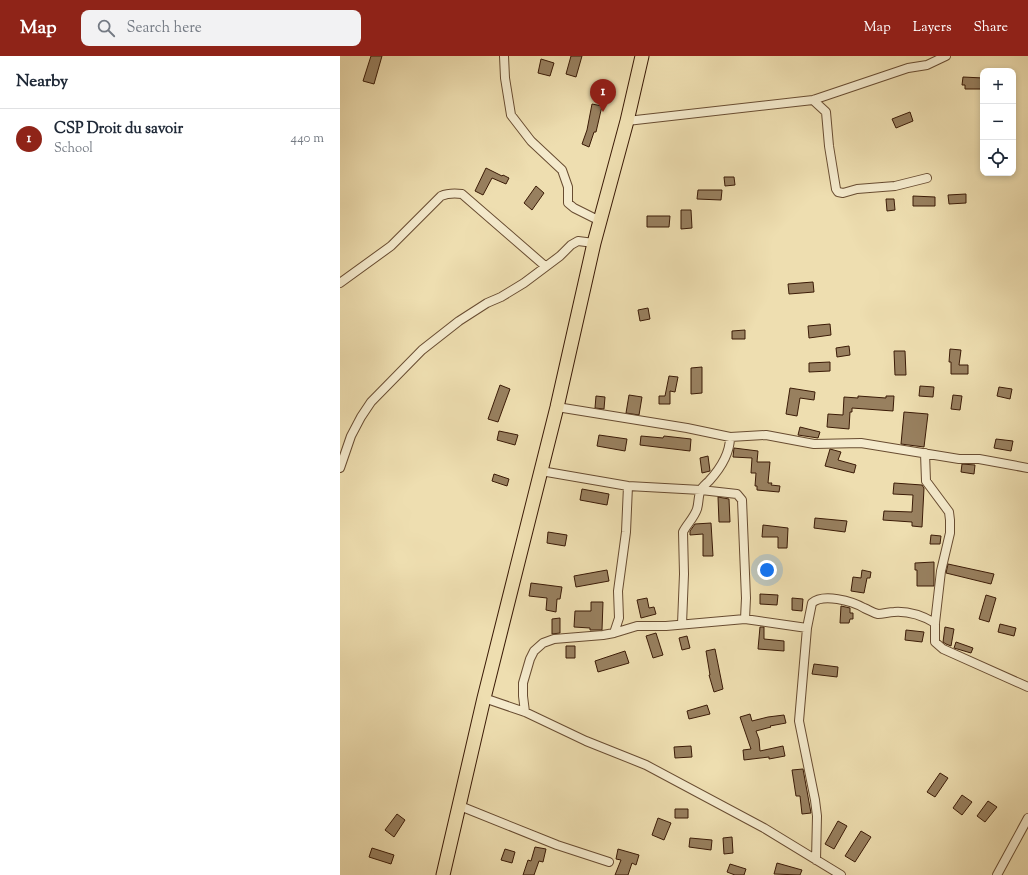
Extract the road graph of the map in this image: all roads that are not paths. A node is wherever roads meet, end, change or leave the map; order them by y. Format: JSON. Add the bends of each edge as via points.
{"nodes":[{"id":1,"x":504,"y":56,"type":"edge"},
{"id":2,"x":642,"y":56,"type":"edge"},
{"id":3,"x":946,"y":56,"type":"edge"},
{"id":4,"x":813,"y":100,"type":"junction"},
{"id":5,"x":627,"y":121,"type":"junction"},
{"id":6,"x":926,"y":178,"type":"dead end"},
{"id":7,"x":600,"y":220,"type":"junction"},
{"id":8,"x":594,"y":243,"type":"junction"},
{"id":9,"x":545,"y":266,"type":"junction"},
{"id":10,"x":340,"y":283,"type":"edge"},
{"id":11,"x":557,"y":407,"type":"junction"},
{"id":12,"x":730,"y":437,"type":"junction"},
{"id":13,"x":926,"y":453,"type":"junction"},
{"id":14,"x":340,"y":468,"type":"edge"},
{"id":15,"x":1028,"y":468,"type":"edge"},
{"id":16,"x":541,"y":471,"type":"junction"},
{"id":17,"x":628,"y":486,"type":"junction"},
{"id":18,"x":700,"y":490,"type":"junction"},
{"id":19,"x":937,"y":611,"type":"junction"},
{"id":20,"x":924,"y":617,"type":"junction"},
{"id":21,"x":745,"y":619,"type":"junction"},
{"id":22,"x":935,"y":623,"type":"junction"},
{"id":23,"x":682,"y":624,"type":"junction"},
{"id":24,"x":806,"y":628,"type":"junction"},
{"id":25,"x":614,"y":633,"type":"junction"},
{"id":26,"x":1028,"y":687,"type":"edge"},
{"id":27,"x":484,"y":698,"type":"junction"},
{"id":28,"x":525,"y":712,"type":"junction"},
{"id":29,"x":460,"y":806,"type":"junction"},
{"id":30,"x":1028,"y":818,"type":"edge"},
{"id":31,"x":816,"y":860,"type":"junction"},
{"id":32,"x":609,"y":862,"type":"dead end"},
{"id":33,"x":443,"y":875,"type":"edge"},
{"id":34,"x":841,"y":875,"type":"edge"},
{"id":35,"x":997,"y":875,"type":"edge"}],
"edges":[{"from":1,"to":7,"type":"street","via":[[511,115],[530,141],[562,170],[568,187],[568,203]]},
{"from":2,"to":5,"type":"main road"},
{"from":3,"to":4,"type":"street","via":[[927,65],[908,68]]},
{"from":4,"to":5,"type":"street"},
{"from":4,"to":6,"type":"street","via":[[826,112],[829,146],[838,192],[895,186]]},
{"from":5,"to":7,"type":"main road"},
{"from":7,"to":8,"type":"main road"},
{"from":8,"to":9,"type":"street","via":[[578,241],[571,244],[560,256]]},
{"from":8,"to":11,"type":"main road"},
{"from":9,"to":10,"type":"street","via":[[462,194],[447,193],[391,246]]},
{"from":9,"to":14,"type":"street","via":[[524,284],[459,321],[422,350],[371,402],[351,436]]},
{"from":11,"to":12,"type":"street"},
{"from":11,"to":16,"type":"main road"},
{"from":12,"to":13,"type":"street","via":[[766,435],[814,444],[861,443]]},
{"from":12,"to":18,"type":"street","via":[[726,457]]},
{"from":13,"to":15,"type":"street"},
{"from":13,"to":19,"type":"street","via":[[926,481],[949,512],[950,520]]},
{"from":16,"to":17,"type":"street"},
{"from":16,"to":27,"type":"main road"},
{"from":17,"to":18,"type":"street"},
{"from":17,"to":25,"type":"street","via":[[626,532],[618,591],[619,618]]},
{"from":18,"to":21,"type":"street","via":[[737,494],[742,500]]},
{"from":18,"to":23,"type":"street","via":[[697,509],[683,532]]},
{"from":19,"to":20,"type":"street"},
{"from":19,"to":22,"type":"street"},
{"from":20,"to":22,"type":"street"},
{"from":20,"to":24,"type":"street","via":[[896,612],[879,614],[855,604],[825,598],[816,599],[812,603]]},
{"from":21,"to":23,"type":"street"},
{"from":21,"to":24,"type":"street"},
{"from":22,"to":26,"type":"street","via":[[935,642],[938,645]]},
{"from":23,"to":25,"type":"street","via":[[637,626]]},
{"from":24,"to":31,"type":"street","via":[[798,721],[815,800]]},
{"from":25,"to":28,"type":"street","via":[[554,639],[543,643],[534,651],[526,669],[523,683]]},
{"from":27,"to":28,"type":"street"},
{"from":27,"to":29,"type":"main road"},
{"from":28,"to":31,"type":"street","via":[[646,766],[764,828]]},
{"from":29,"to":32,"type":"street","via":[[557,845]]},
{"from":29,"to":33,"type":"main road"},
{"from":30,"to":35,"type":"street"},
{"from":31,"to":34,"type":"street"}]}
